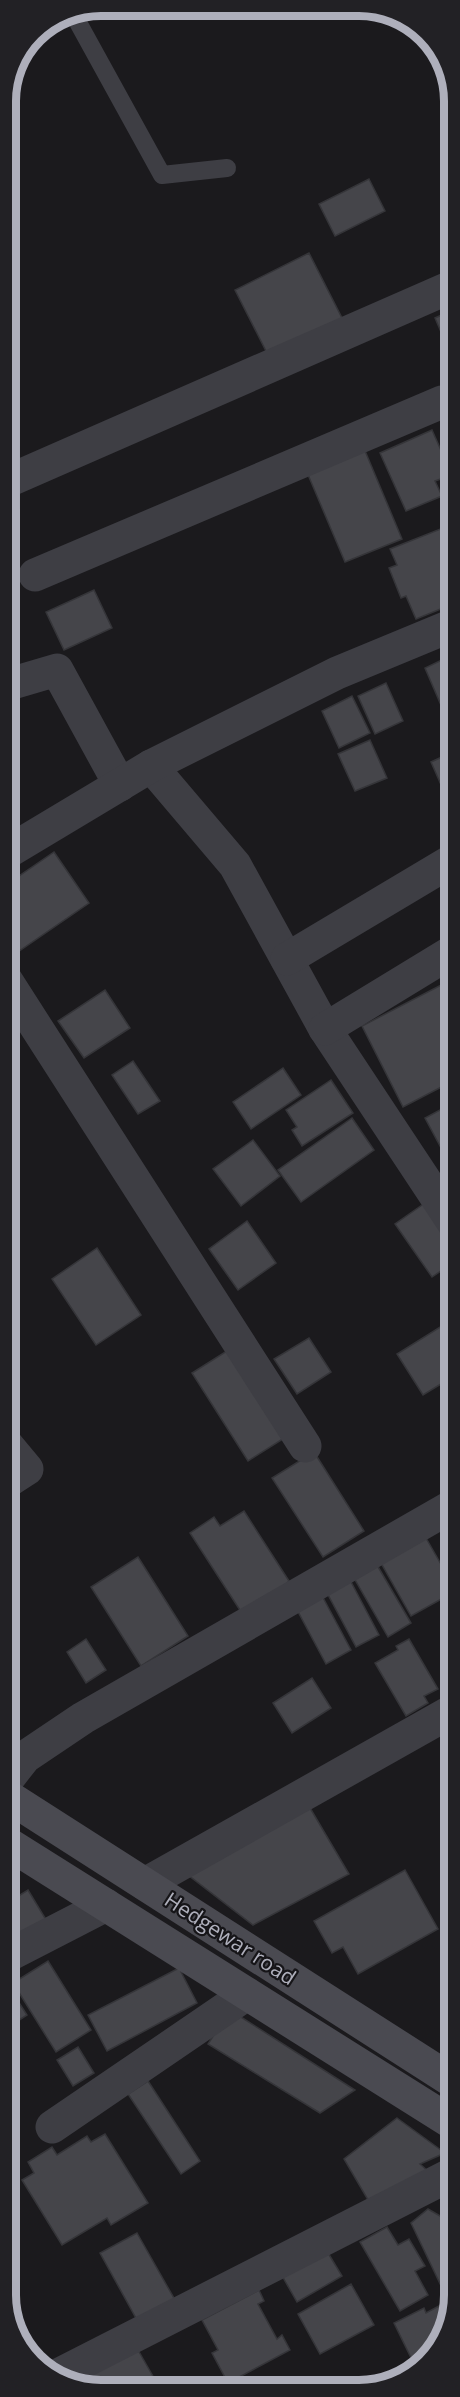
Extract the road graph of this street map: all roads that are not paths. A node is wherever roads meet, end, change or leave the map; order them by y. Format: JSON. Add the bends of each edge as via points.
{"nodes":[{"id":1,"x":77,"y":21,"type":"edge"},
{"id":2,"x":227,"y":168,"type":"dead end"},
{"id":3,"x":444,"y":290,"type":"edge"},
{"id":4,"x":444,"y":410,"type":"edge"},
{"id":5,"x":17,"y":477,"type":"edge"},
{"id":6,"x":35,"y":575,"type":"dead end"},
{"id":7,"x":444,"y":629,"type":"edge"},
{"id":8,"x":17,"y":682,"type":"edge"},
{"id":9,"x":151,"y":766,"type":"junction"},
{"id":10,"x":120,"y":785,"type":"junction"},
{"id":11,"x":17,"y":847,"type":"edge"},
{"id":12,"x":444,"y":865,"type":"edge"},
{"id":13,"x":444,"y":956,"type":"edge"},
{"id":14,"x":286,"y":959,"type":"junction"},
{"id":15,"x":17,"y":997,"type":"edge"},
{"id":16,"x":325,"y":1029,"type":"junction"},
{"id":17,"x":444,"y":1210,"type":"edge"},
{"id":18,"x":305,"y":1446,"type":"dead end"},
{"id":19,"x":16,"y":1456,"type":"edge"},
{"id":20,"x":16,"y":1476,"type":"edge"},
{"id":21,"x":444,"y":1511,"type":"edge"},
{"id":22,"x":444,"y":1716,"type":"edge"},
{"id":23,"x":16,"y":1768,"type":"edge"},
{"id":24,"x":16,"y":1802,"type":"edge"},
{"id":25,"x":16,"y":1848,"type":"edge"},
{"id":26,"x":145,"y":1884,"type":"junction"},
{"id":27,"x":106,"y":1905,"type":"junction"},
{"id":28,"x":16,"y":1951,"type":"edge"},
{"id":29,"x":247,"y":1994,"type":"junction"},
{"id":30,"x":444,"y":2076,"type":"edge"},
{"id":31,"x":444,"y":2118,"type":"edge"},
{"id":32,"x":52,"y":2127,"type":"dead end"},
{"id":33,"x":444,"y":2178,"type":"edge"},
{"id":34,"x":65,"y":2372,"type":"edge"}],
"edges":[{"from":1,"to":2,"type":"lane","via":[[162,175]]},
{"from":3,"to":5,"type":"street"},
{"from":4,"to":6,"type":"street"},
{"from":7,"to":9,"type":"street","via":[[337,674]]},
{"from":8,"to":10,"type":"street","via":[[57,670]]},
{"from":9,"to":10,"type":"street"},
{"from":9,"to":14,"type":"street","via":[[235,865]]},
{"from":10,"to":11,"type":"street"},
{"from":12,"to":14,"type":"street"},
{"from":13,"to":16,"type":"street"},
{"from":14,"to":16,"type":"street"},
{"from":15,"to":18,"type":"street"},
{"from":16,"to":17,"type":"street"},
{"from":19,"to":20,"type":"street","via":[[27,1469]]},
{"from":21,"to":23,"type":"street","via":[[83,1718],[25,1757]]},
{"from":22,"to":26,"type":"street"},
{"from":24,"to":26,"type":"main road","name":"Hedgewar road"},
{"from":25,"to":27,"type":"main road","name":"Hedgewar road"},
{"from":26,"to":30,"type":"main road","name":"Hedgewar road"},
{"from":27,"to":28,"type":"street"},
{"from":27,"to":29,"type":"main road","name":"Hedgewar road"},
{"from":29,"to":31,"type":"main road","name":"Hedgewar road"},
{"from":29,"to":32,"type":"street"},
{"from":33,"to":34,"type":"street"}]}
